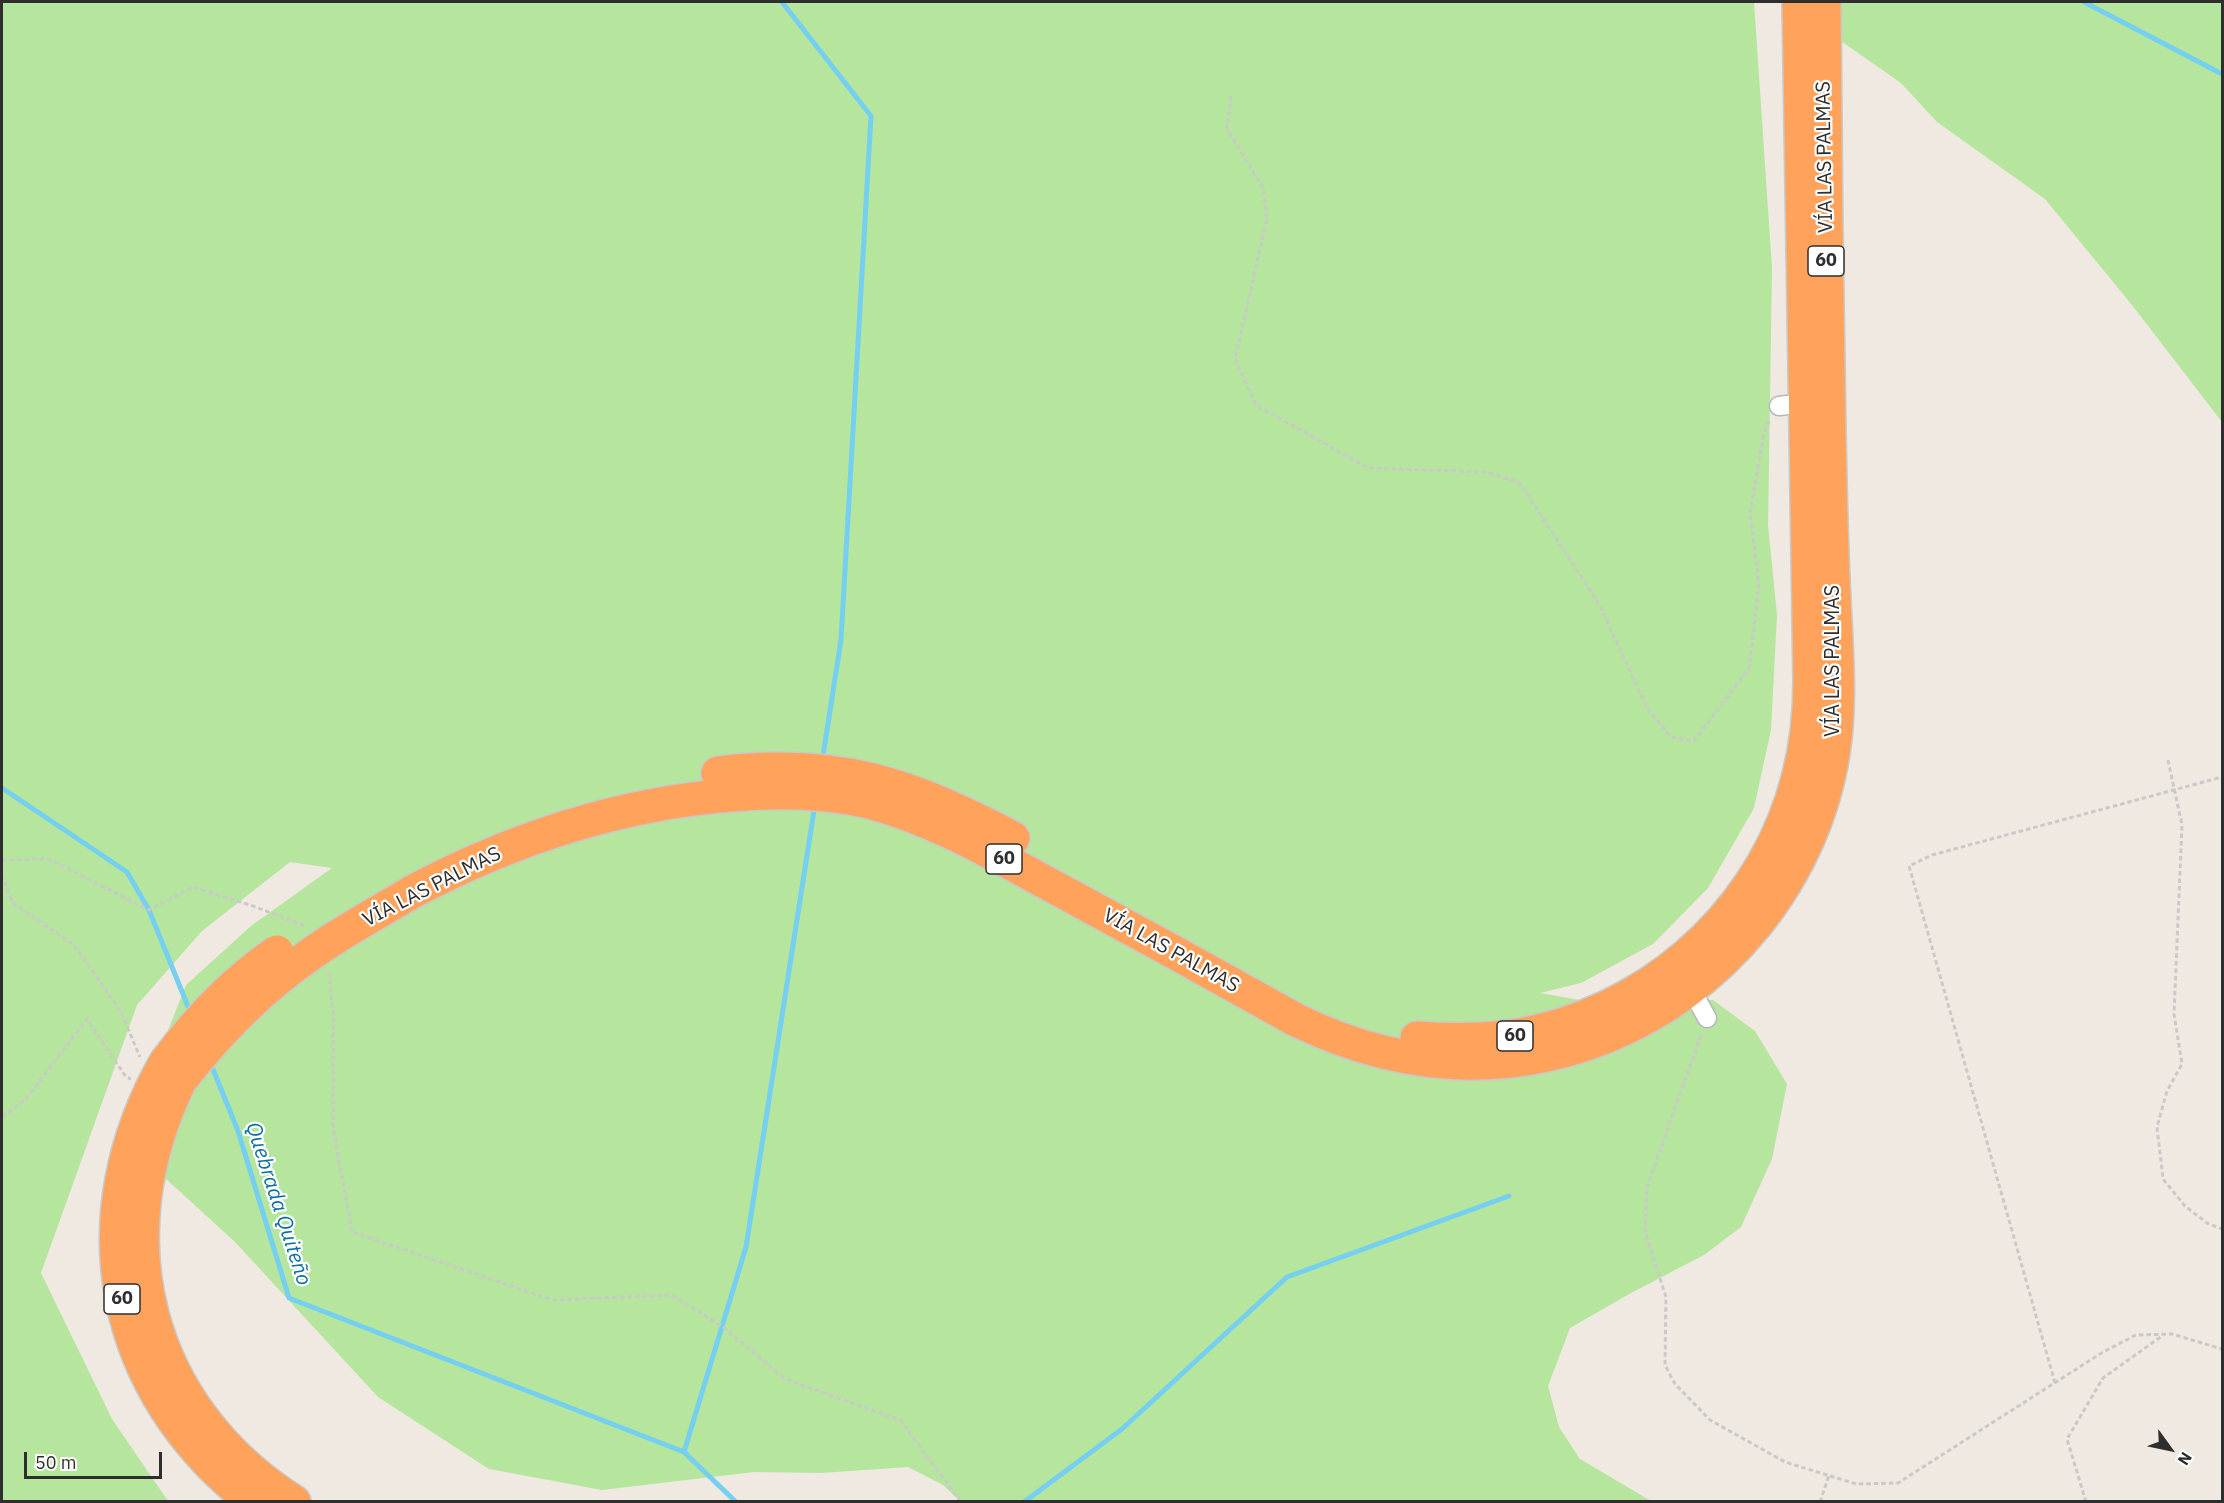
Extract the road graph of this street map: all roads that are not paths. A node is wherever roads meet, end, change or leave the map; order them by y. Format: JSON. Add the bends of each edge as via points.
{"nodes":[{"id":1,"x":1799,"y":2,"type":"edge"},
{"id":2,"x":1824,"y":2,"type":"edge"},
{"id":3,"x":402,"y":888,"type":"junction"},
{"id":4,"x":1691,"y":989,"type":"junction"},
{"id":5,"x":1707,"y":1018,"type":"road end"},
{"id":6,"x":166,"y":1076,"type":"junction"},
{"id":7,"x":253,"y":1502,"type":"edge"},
{"id":8,"x":294,"y":1502,"type":"edge"}],
"edges":[{"from":1,"to":3,"type":"highway","name":"VÍA LAS PALMAS","number":"60","via":[[1786,407],[1810,712],[1804,755],[1790,806],[1763,864],[1705,940],[1655,980],[1628,997],[1570,1022],[1478,1040],[1416,1038],[1355,1024],[1298,1001],[962,811],[895,785],[806,768],[726,772],[656,783],[562,807],[496,831],[433,861]]},
{"from":2,"to":4,"type":"highway","name":"VÍA LAS PALMAS","number":"60","via":[[1830,509],[1837,678],[1834,742],[1820,806],[1790,875],[1760,921]]},
{"from":3,"to":4,"type":"highway","name":"VÍA LAS PALMAS","number":"60","via":[[452,872],[502,849],[617,812],[709,796],[802,792],[867,802],[930,822],[1296,1020],[1334,1038],[1385,1054],[1449,1063],[1545,1056],[1607,1037]]},
{"from":3,"to":6,"type":"highway","name":"VÍA LAS PALMAS","number":"60","bridge":true,"via":[[264,989],[220,1033]]},
{"from":4,"to":5,"type":"street"},
{"from":6,"to":7,"type":"highway","name":"VÍA LAS PALMAS","number":"60","via":[[130,1140],[118,1196],[116,1253],[124,1310],[143,1366],[171,1417],[207,1463]]},
{"from":6,"to":8,"type":"highway","name":"VÍA LAS PALMAS","number":"60","via":[[158,1134],[144,1190],[142,1248],[150,1305],[168,1359],[202,1417],[232,1454]]}]}
